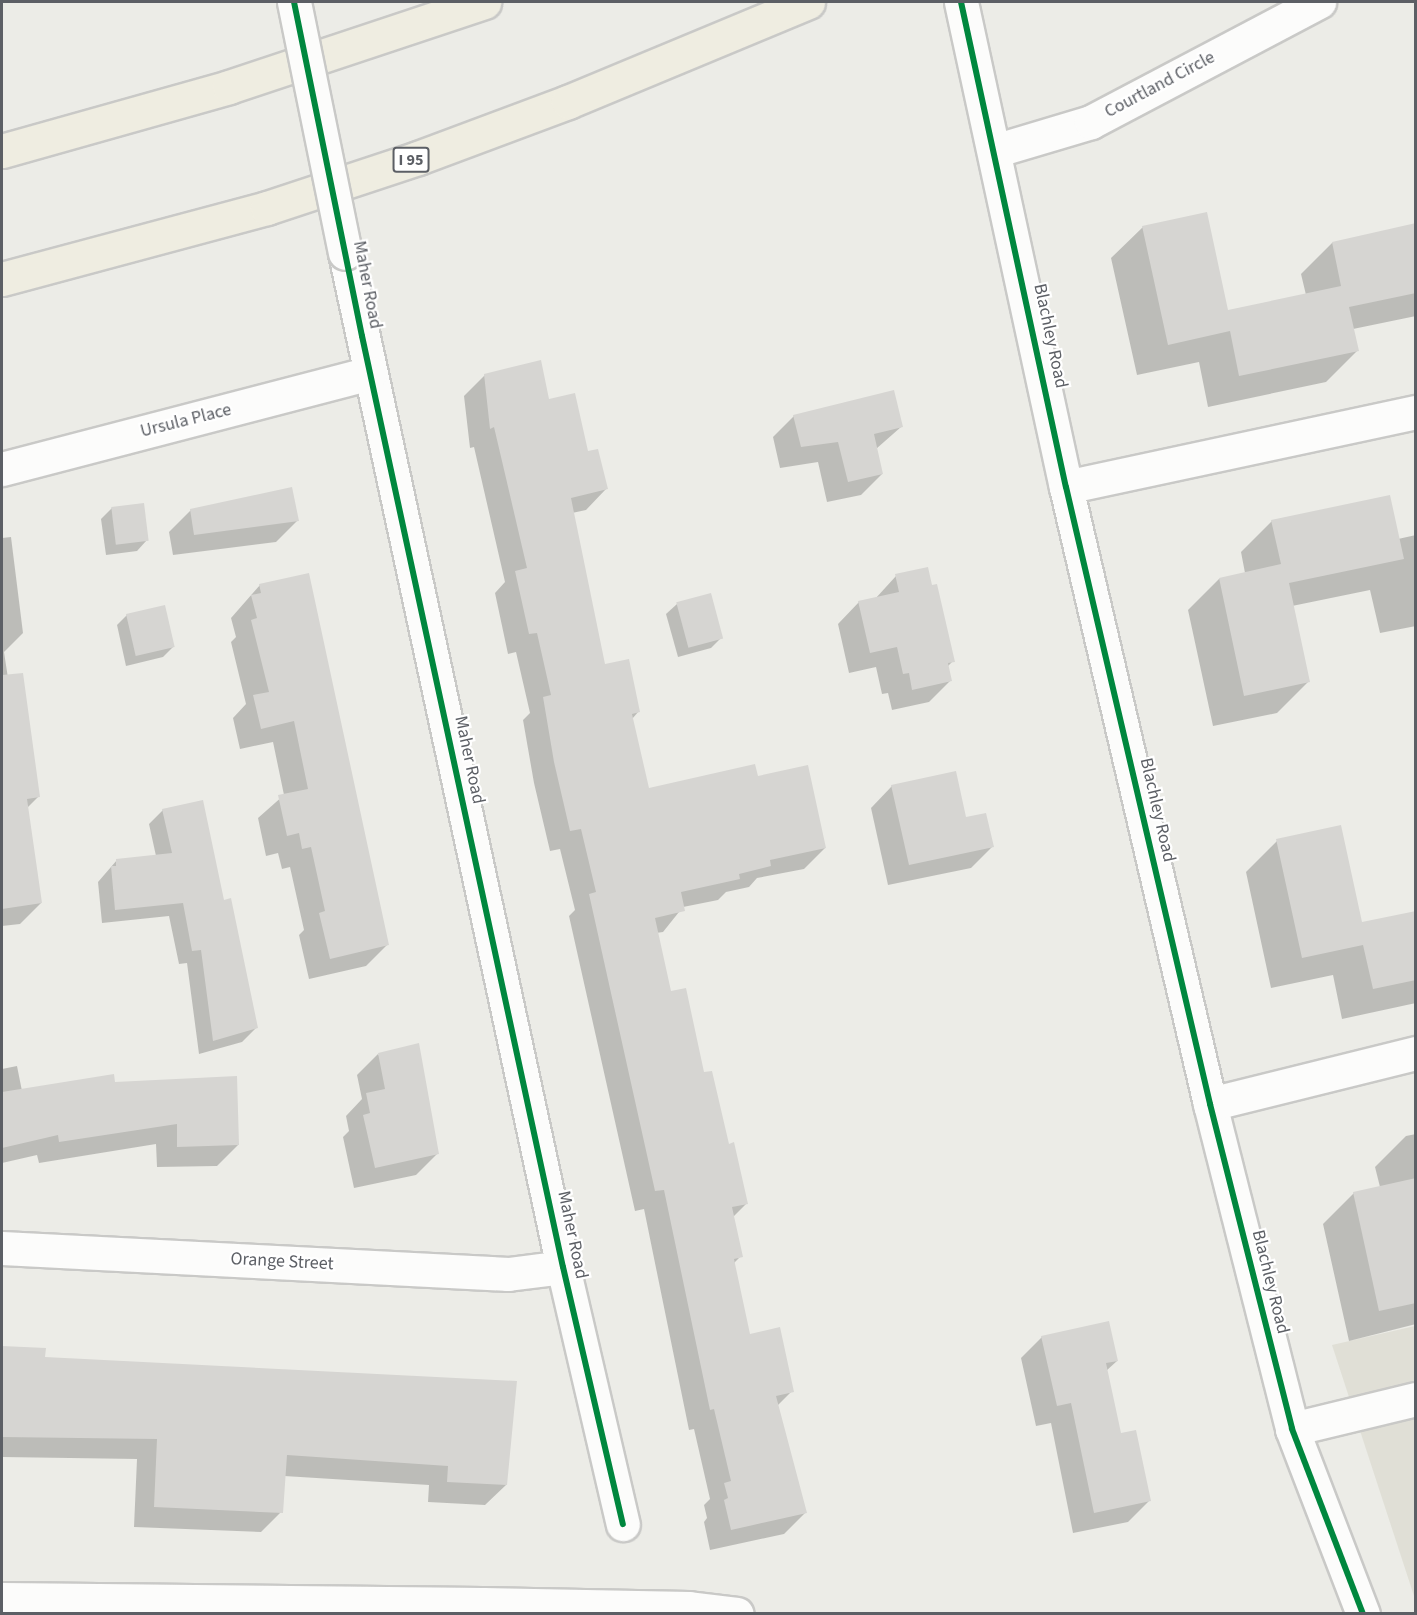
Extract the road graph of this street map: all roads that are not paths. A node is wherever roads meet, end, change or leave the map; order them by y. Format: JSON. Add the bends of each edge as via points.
{"nodes":[{"id":1,"x":294,"y":2,"type":"edge"},
{"id":2,"x":484,"y":2,"type":"edge"},
{"id":3,"x":808,"y":2,"type":"edge"},
{"id":4,"x":962,"y":2,"type":"edge"},
{"id":5,"x":1319,"y":2,"type":"edge"},
{"id":6,"x":2,"y":151,"type":"edge"},
{"id":7,"x":994,"y":151,"type":"junction"},
{"id":8,"x":2,"y":279,"type":"edge"},
{"id":9,"x":370,"y":374,"type":"junction"},
{"id":10,"x":1416,"y":412,"type":"edge"},
{"id":11,"x":2,"y":469,"type":"edge"},
{"id":12,"x":1066,"y":487,"type":"junction"},
{"id":13,"x":1416,"y":1053,"type":"edge"},
{"id":14,"x":1210,"y":1104,"type":"junction"},
{"id":15,"x":2,"y":1248,"type":"edge"},
{"id":16,"x":563,"y":1267,"type":"junction"},
{"id":17,"x":1416,"y":1398,"type":"edge"},
{"id":18,"x":1292,"y":1429,"type":"junction"},
{"id":19,"x":623,"y":1524,"type":"dead end"},
{"id":20,"x":2,"y":1599,"type":"edge"},
{"id":21,"x":482,"y":1609,"type":"edge"},
{"id":22,"x":737,"y":1614,"type":"edge"},
{"id":23,"x":1363,"y":1614,"type":"edge"}],
"edges":[{"from":1,"to":9,"type":"street","name":"Maher Road","bridge":true},
{"from":2,"to":6,"type":"highway","via":[[230,87]]},
{"from":3,"to":8,"type":"highway","number":"I 95","via":[[579,98],[418,158],[267,208]]},
{"from":4,"to":7,"type":"street","name":"Blachley Road"},
{"from":5,"to":7,"type":"street","name":"Courtland Circle","via":[[1091,122]]},
{"from":7,"to":12,"type":"street","name":"Blachley Road"},
{"from":9,"to":11,"type":"street","name":"Ursula Place"},
{"from":9,"to":16,"type":"street","name":"Maher Road"},
{"from":10,"to":12,"type":"street"},
{"from":12,"to":14,"type":"street","name":"Blachley Road"},
{"from":13,"to":14,"type":"street"},
{"from":14,"to":18,"type":"street","name":"Blachley Road"},
{"from":15,"to":16,"type":"street","name":"Orange Street","via":[[508,1274]]},
{"from":16,"to":19,"type":"street","name":"Maher Road"},
{"from":17,"to":18,"type":"street"},
{"from":18,"to":23,"type":"street","name":"Blachley Road"},
{"from":20,"to":21,"type":"street"},
{"from":21,"to":22,"type":"street","via":[[689,1608]]}]}
